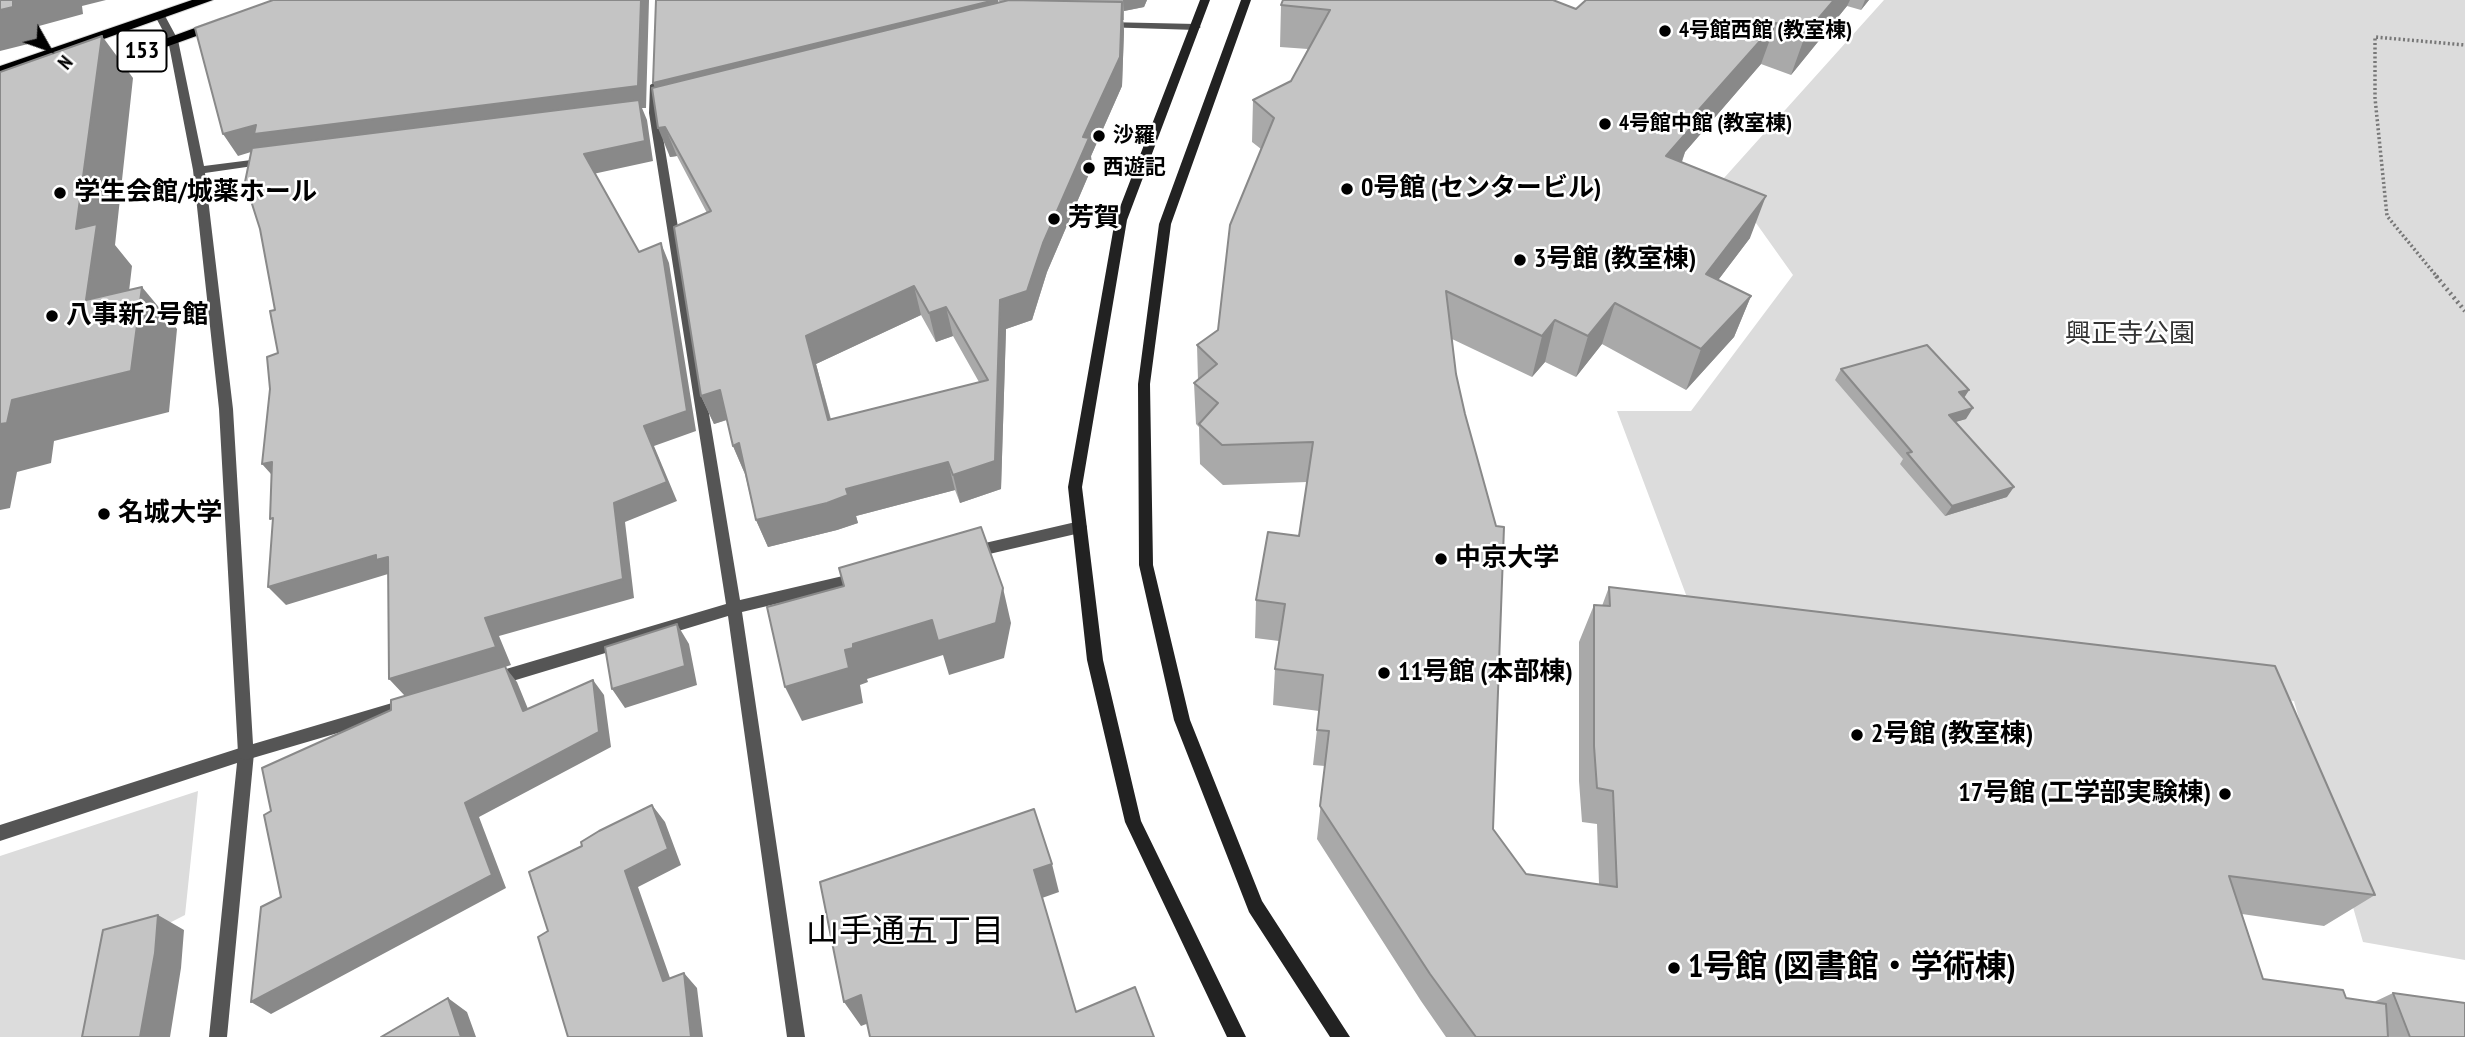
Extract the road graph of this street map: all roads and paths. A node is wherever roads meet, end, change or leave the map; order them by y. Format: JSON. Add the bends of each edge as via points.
{"nodes":[{"id":1,"x":206,"y":0,"type":"edge"},
{"id":2,"x":1205,"y":0,"type":"edge"},
{"id":3,"x":1246,"y":0,"type":"edge"},
{"id":4,"x":160,"y":16,"type":"junction"},
{"id":5,"x":234,"y":18,"type":"edge"},
{"id":6,"x":1090,"y":24,"type":"edge"},
{"id":7,"x":1196,"y":27,"type":"junction"},
{"id":8,"x":173,"y":40,"type":"junction"},
{"id":9,"x":2465,"y":45,"type":"edge"},
{"id":10,"x":0,"y":71,"type":"edge"},
{"id":11,"x":74,"y":75,"type":"edge"},
{"id":12,"x":655,"y":75,"type":"edge"},
{"id":13,"x":282,"y":159,"type":"edge"},
{"id":14,"x":199,"y":170,"type":"junction"},
{"id":15,"x":2465,"y":312,"type":"edge"},
{"id":16,"x":1080,"y":527,"type":"junction"},
{"id":17,"x":956,"y":555,"type":"edge"},
{"id":18,"x":878,"y":574,"type":"edge"},
{"id":19,"x":734,"y":608,"type":"junction"},
{"id":20,"x":483,"y":682,"type":"edge"},
{"id":21,"x":431,"y":698,"type":"edge"},
{"id":22,"x":246,"y":753,"type":"junction"},
{"id":23,"x":0,"y":832,"type":"edge"},
{"id":24,"x":218,"y":1037,"type":"edge"},
{"id":25,"x":796,"y":1037,"type":"edge"},
{"id":26,"x":1237,"y":1037,"type":"edge"},
{"id":27,"x":1341,"y":1037,"type":"edge"}],
"edges":[{"from":1,"to":4,"type":"highway","number":"153"},
{"from":2,"to":7,"type":"street"},
{"from":3,"to":27,"type":"street","via":[[1165,224],[1144,384],[1146,565],[1182,720],[1255,906]]},
{"from":4,"to":8,"type":"street"},
{"from":4,"to":10,"type":"highway","number":"153"},
{"from":5,"to":8,"type":"highway","number":"153"},
{"from":6,"to":7,"type":"street"},
{"from":7,"to":16,"type":"street","via":[[1121,220],[1075,487]]},
{"from":8,"to":11,"type":"highway","number":"153"},
{"from":8,"to":14,"type":"street"},
{"from":9,"to":15,"type":"path","via":[[2375,37],[2375,98],[2387,216]]},
{"from":12,"to":19,"type":"street","via":[[654,113]]},
{"from":13,"to":14,"type":"street"},
{"from":14,"to":22,"type":"street","via":[[226,409]]},
{"from":16,"to":17,"type":"street"},
{"from":16,"to":26,"type":"street","via":[[1096,660],[1133,822]]},
{"from":18,"to":19,"type":"street"},
{"from":19,"to":20,"type":"street"},
{"from":19,"to":25,"type":"street"},
{"from":21,"to":22,"type":"street"},
{"from":22,"to":23,"type":"street"},
{"from":22,"to":24,"type":"street"}]}
